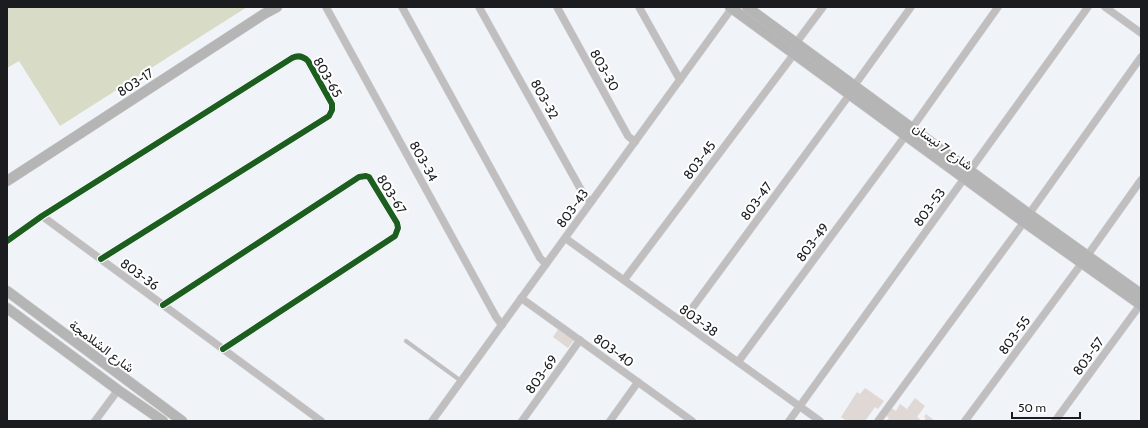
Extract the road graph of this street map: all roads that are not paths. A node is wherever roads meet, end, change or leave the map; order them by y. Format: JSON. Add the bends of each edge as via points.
{"nodes":[{"id":1,"x":277,"y":7,"type":"edge"},
{"id":2,"x":326,"y":7,"type":"edge"},
{"id":3,"x":402,"y":7,"type":"edge"},
{"id":4,"x":479,"y":7,"type":"edge"},
{"id":5,"x":557,"y":7,"type":"edge"},
{"id":6,"x":639,"y":7,"type":"edge"},
{"id":7,"x":747,"y":7,"type":"edge"},
{"id":8,"x":823,"y":7,"type":"edge"},
{"id":9,"x":911,"y":7,"type":"edge"},
{"id":10,"x":998,"y":7,"type":"edge"},
{"id":11,"x":1088,"y":7,"type":"edge"},
{"id":12,"x":1105,"y":7,"type":"edge"},
{"id":13,"x":731,"y":8,"type":"edge"},
{"id":14,"x":1141,"y":33,"type":"edge"},
{"id":15,"x":796,"y":43,"type":"junction"},
{"id":16,"x":794,"y":54,"type":"junction"},
{"id":17,"x":1141,"y":57,"type":"edge"},
{"id":18,"x":680,"y":80,"type":"junction"},
{"id":19,"x":852,"y":90,"type":"junction"},
{"id":20,"x":909,"y":132,"type":"junction"},
{"id":21,"x":634,"y":142,"type":"junction"},
{"id":22,"x":967,"y":174,"type":"junction"},
{"id":23,"x":1141,"y":180,"type":"edge"},
{"id":24,"x":7,"y":181,"type":"edge"},
{"id":25,"x":591,"y":202,"type":"junction"},
{"id":26,"x":42,"y":216,"type":"junction"},
{"id":27,"x":1027,"y":218,"type":"junction"},
{"id":28,"x":565,"y":238,"type":"junction"},
{"id":29,"x":7,"y":241,"type":"edge"},
{"id":30,"x":1085,"y":259,"type":"junction"},
{"id":31,"x":101,"y":260,"type":"junction"},
{"id":32,"x":546,"y":264,"type":"junction"},
{"id":33,"x":624,"y":280,"type":"junction"},
{"id":34,"x":7,"y":292,"type":"edge"},
{"id":35,"x":1141,"y":294,"type":"edge"},
{"id":36,"x":521,"y":298,"type":"junction"},
{"id":37,"x":163,"y":305,"type":"junction"},
{"id":38,"x":1141,"y":305,"type":"edge"},
{"id":39,"x":7,"y":308,"type":"edge"},
{"id":40,"x":682,"y":322,"type":"junction"},
{"id":41,"x":502,"y":325,"type":"junction"},
{"id":42,"x":580,"y":340,"type":"junction"},
{"id":43,"x":406,"y":341,"type":"dead end"},
{"id":44,"x":223,"y":349,"type":"junction"},
{"id":45,"x":738,"y":362,"type":"junction"},
{"id":46,"x":461,"y":381,"type":"junction"},
{"id":47,"x":638,"y":382,"type":"junction"},
{"id":48,"x":118,"y":390,"type":"junction"},
{"id":49,"x":799,"y":406,"type":"junction"},
{"id":50,"x":95,"y":421,"type":"edge"},
{"id":51,"x":163,"y":421,"type":"edge"},
{"id":52,"x":182,"y":421,"type":"edge"},
{"id":53,"x":321,"y":421,"type":"edge"},
{"id":54,"x":432,"y":421,"type":"edge"},
{"id":55,"x":522,"y":421,"type":"edge"},
{"id":56,"x":610,"y":421,"type":"edge"},
{"id":57,"x":692,"y":421,"type":"edge"},
{"id":58,"x":789,"y":421,"type":"edge"},
{"id":59,"x":820,"y":421,"type":"edge"},
{"id":60,"x":878,"y":421,"type":"edge"},
{"id":61,"x":965,"y":421,"type":"edge"},
{"id":62,"x":1055,"y":421,"type":"edge"}],
"edges":[{"from":1,"to":24,"type":"street","name":"803-17"},
{"from":2,"to":41,"type":"street","name":"803-34"},
{"from":3,"to":32,"type":"street","via":[[540,258]]},
{"from":4,"to":25,"type":"street","name":"803-32","via":[[585,197]]},
{"from":5,"to":21,"type":"street","name":"803-30","via":[[628,136]]},
{"from":6,"to":18,"type":"street"},
{"from":7,"to":15,"type":"street","name":"شارع 7 نيسان"},
{"from":8,"to":15,"type":"street"},
{"from":9,"to":19,"type":"street","name":"803-47"},
{"from":10,"to":20,"type":"street","name":"803-49"},
{"from":11,"to":22,"type":"street","name":"803-53"},
{"from":12,"to":14,"type":"street"},
{"from":13,"to":16,"type":"street","name":"شارع 7 نيسان"},
{"from":13,"to":18,"type":"street","name":"803-43"},
{"from":15,"to":19,"type":"street","name":"شارع 7 نيسان"},
{"from":16,"to":19,"type":"street","name":"شارع 7 نيسان"},
{"from":16,"to":33,"type":"street","name":"803-45"},
{"from":17,"to":27,"type":"street"},
{"from":18,"to":21,"type":"street","name":"803-43"},
{"from":19,"to":20,"type":"street","name":"شارع 7 نيسان"},
{"from":19,"to":40,"type":"street","name":"803-47"},
{"from":20,"to":22,"type":"street","name":"شارع 7 نيسان"},
{"from":20,"to":45,"type":"street","name":"803-49"},
{"from":21,"to":25,"type":"street","name":"803-43"},
{"from":22,"to":27,"type":"street","name":"شارع 7 نيسان"},
{"from":22,"to":49,"type":"street","name":"803-53"},
{"from":23,"to":30,"type":"street","name":"803-55"},
{"from":25,"to":28,"type":"street","name":"803-43"},
{"from":26,"to":29,"type":"street","name":"803-65"},
{"from":26,"to":31,"type":"street","name":"803-36"},
{"from":26,"to":31,"type":"street","name":"803-65","via":[[292,58],[299,56],[308,61],[332,104],[329,116]]},
{"from":27,"to":30,"type":"street","name":"شارع 7 نيسان"},
{"from":27,"to":60,"type":"street"},
{"from":28,"to":32,"type":"street","name":"803-43"},
{"from":28,"to":33,"type":"street","name":"803-38"},
{"from":30,"to":35,"type":"street","name":"شارع 7 نيسان"},
{"from":30,"to":38,"type":"street","name":"شارع 7 نيسان"},
{"from":30,"to":61,"type":"street","name":"803-55"},
{"from":31,"to":37,"type":"street","name":"803-36"},
{"from":32,"to":36,"type":"street","name":"803-43"},
{"from":33,"to":40,"type":"street","name":"803-38"},
{"from":34,"to":52,"type":"street","name":"شارع الشلامجة"},
{"from":36,"to":41,"type":"street","name":"803-43"},
{"from":36,"to":42,"type":"street","name":"803-40"},
{"from":37,"to":44,"type":"street","name":"803-36"},
{"from":37,"to":44,"type":"street","name":"803-67","via":[[359,177],[369,177],[397,223],[395,236]]},
{"from":38,"to":62,"type":"street","name":"803-57"},
{"from":39,"to":48,"type":"street","name":"شارع الشلامجة"},
{"from":40,"to":45,"type":"street","name":"803-38"},
{"from":41,"to":46,"type":"street","name":"803-43"},
{"from":42,"to":47,"type":"street","name":"803-40"},
{"from":42,"to":55,"type":"street","name":"803-69"},
{"from":43,"to":46,"type":"lane"},
{"from":44,"to":53,"type":"street","name":"803-36"},
{"from":45,"to":49,"type":"street","name":"803-38"},
{"from":46,"to":54,"type":"street","name":"803-43"},
{"from":47,"to":56,"type":"street"},
{"from":47,"to":57,"type":"street","name":"803-40"},
{"from":48,"to":50,"type":"street"},
{"from":48,"to":51,"type":"street","name":"شارع الشلامجة"},
{"from":49,"to":58,"type":"street","name":"803-53"},
{"from":49,"to":59,"type":"street","name":"803-38"}]}
